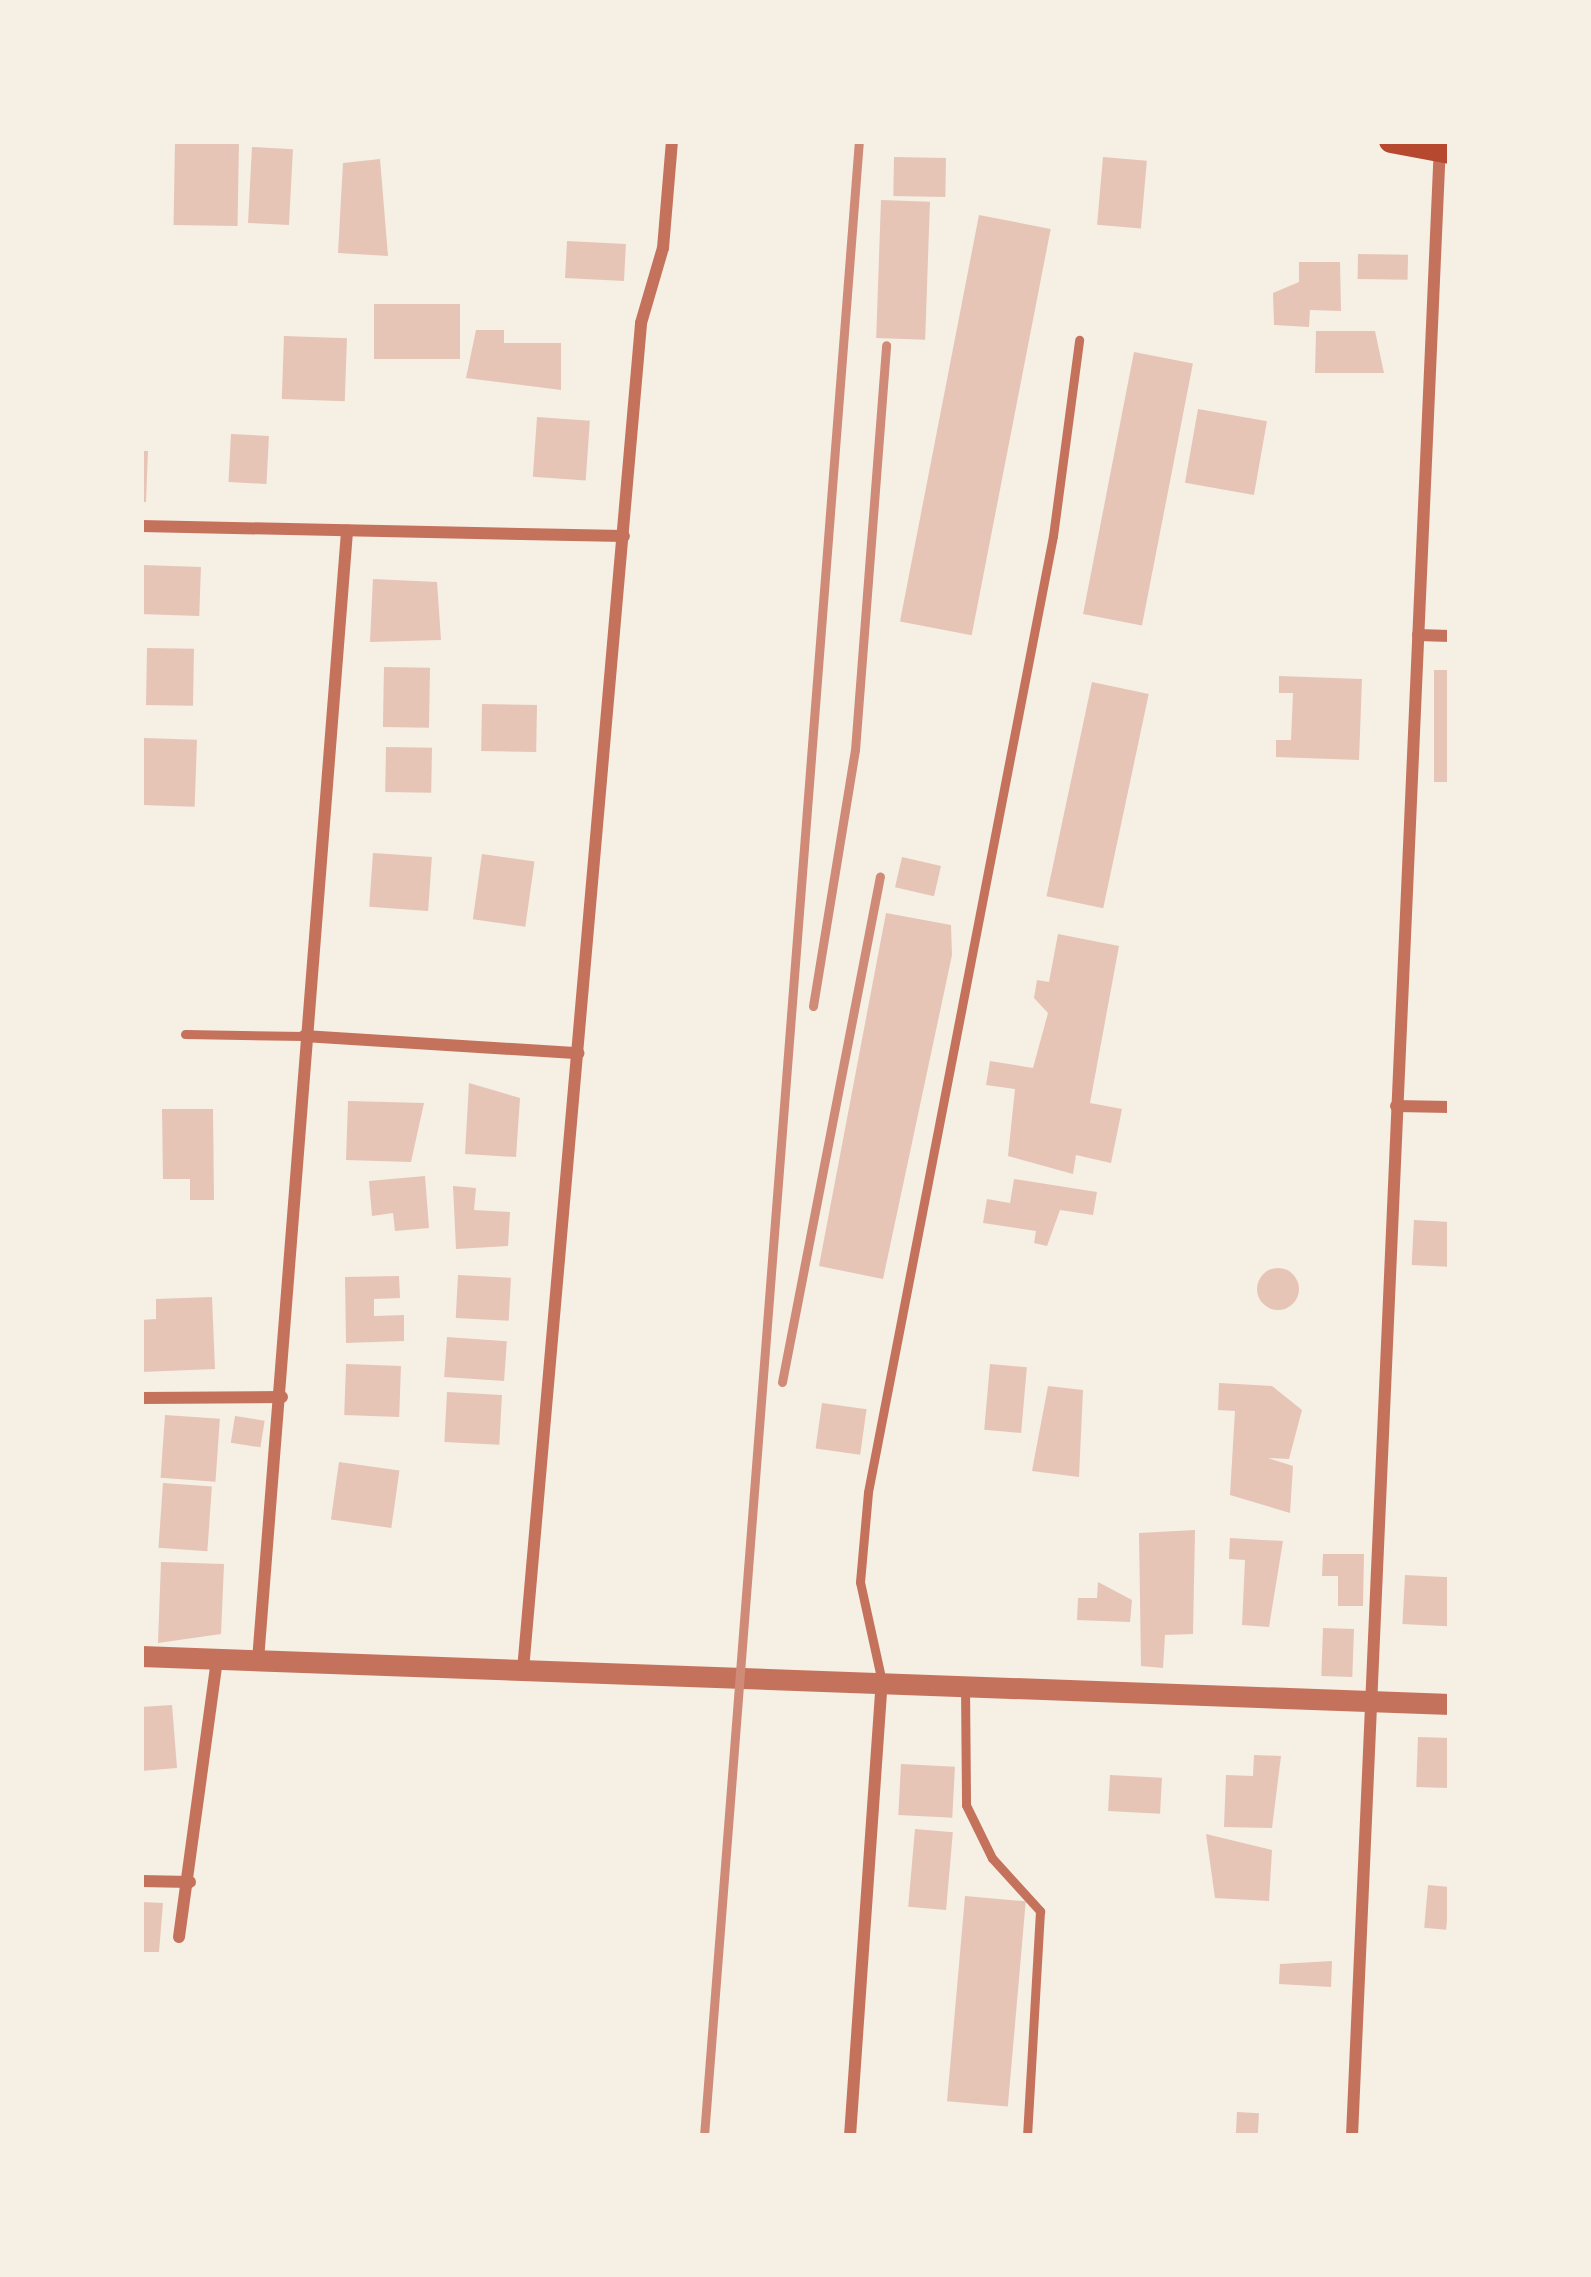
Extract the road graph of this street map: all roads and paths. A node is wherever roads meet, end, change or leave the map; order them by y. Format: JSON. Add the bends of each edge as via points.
{"nodes":[{"id":1,"x":672,"y":141,"type":"edge"},
{"id":2,"x":1391,"y":141,"type":"edge"},
{"id":3,"x":1443,"y":148,"type":"edge"},
{"id":4,"x":1079,"y":340,"type":"dead end"},
{"id":5,"x":141,"y":526,"type":"edge"},
{"id":6,"x":347,"y":531,"type":"junction"},
{"id":7,"x":624,"y":536,"type":"junction"},
{"id":8,"x":1418,"y":635,"type":"junction"},
{"id":9,"x":1450,"y":637,"type":"edge"},
{"id":10,"x":185,"y":1034,"type":"dead end"},
{"id":11,"x":304,"y":1036,"type":"junction"},
{"id":12,"x":578,"y":1053,"type":"junction"},
{"id":13,"x":1396,"y":1106,"type":"junction"},
{"id":14,"x":1450,"y":1108,"type":"edge"},
{"id":15,"x":282,"y":1397,"type":"junction"},
{"id":16,"x":141,"y":1398,"type":"edge"},
{"id":17,"x":141,"y":1656,"type":"edge"},
{"id":18,"x":217,"y":1659,"type":"junction"},
{"id":19,"x":258,"y":1660,"type":"junction"},
{"id":20,"x":524,"y":1670,"type":"junction"},
{"id":21,"x":882,"y":1682,"type":"junction"},
{"id":22,"x":964,"y":1685,"type":"junction"},
{"id":23,"x":1373,"y":1701,"type":"junction"},
{"id":24,"x":1450,"y":1704,"type":"edge"},
{"id":25,"x":141,"y":1881,"type":"edge"},
{"id":26,"x":190,"y":1882,"type":"junction"},
{"id":27,"x":178,"y":1937,"type":"dead end"},
{"id":28,"x":850,"y":2136,"type":"edge"},
{"id":29,"x":1027,"y":2136,"type":"edge"},
{"id":30,"x":1352,"y":2136,"type":"edge"}],
"edges":[{"from":1,"to":7,"type":"street","via":[[663,248],[641,323]]},
{"from":2,"to":3,"type":"main road"},
{"from":3,"to":8,"type":"street"},
{"from":4,"to":21,"type":"lane","via":[[1053,536],[868,1492],[860,1582]]},
{"from":5,"to":6,"type":"street"},
{"from":6,"to":7,"type":"street"},
{"from":6,"to":11,"type":"street"},
{"from":7,"to":12,"type":"street"},
{"from":8,"to":9,"type":"street"},
{"from":8,"to":13,"type":"street"},
{"from":10,"to":11,"type":"lane"},
{"from":11,"to":12,"type":"street"},
{"from":11,"to":15,"type":"street"},
{"from":12,"to":20,"type":"street"},
{"from":13,"to":14,"type":"street"},
{"from":13,"to":23,"type":"street"},
{"from":15,"to":16,"type":"street"},
{"from":15,"to":19,"type":"street"},
{"from":17,"to":18,"type":"street"},
{"from":18,"to":19,"type":"street"},
{"from":18,"to":26,"type":"street"},
{"from":19,"to":20,"type":"street"},
{"from":20,"to":21,"type":"street"},
{"from":21,"to":22,"type":"street"},
{"from":21,"to":28,"type":"street"},
{"from":22,"to":23,"type":"street"},
{"from":22,"to":29,"type":"lane","via":[[965,1804],[992,1858],[1039,1899]]},
{"from":23,"to":24,"type":"street"},
{"from":23,"to":30,"type":"street"},
{"from":25,"to":26,"type":"street"},
{"from":26,"to":27,"type":"street"}]}
